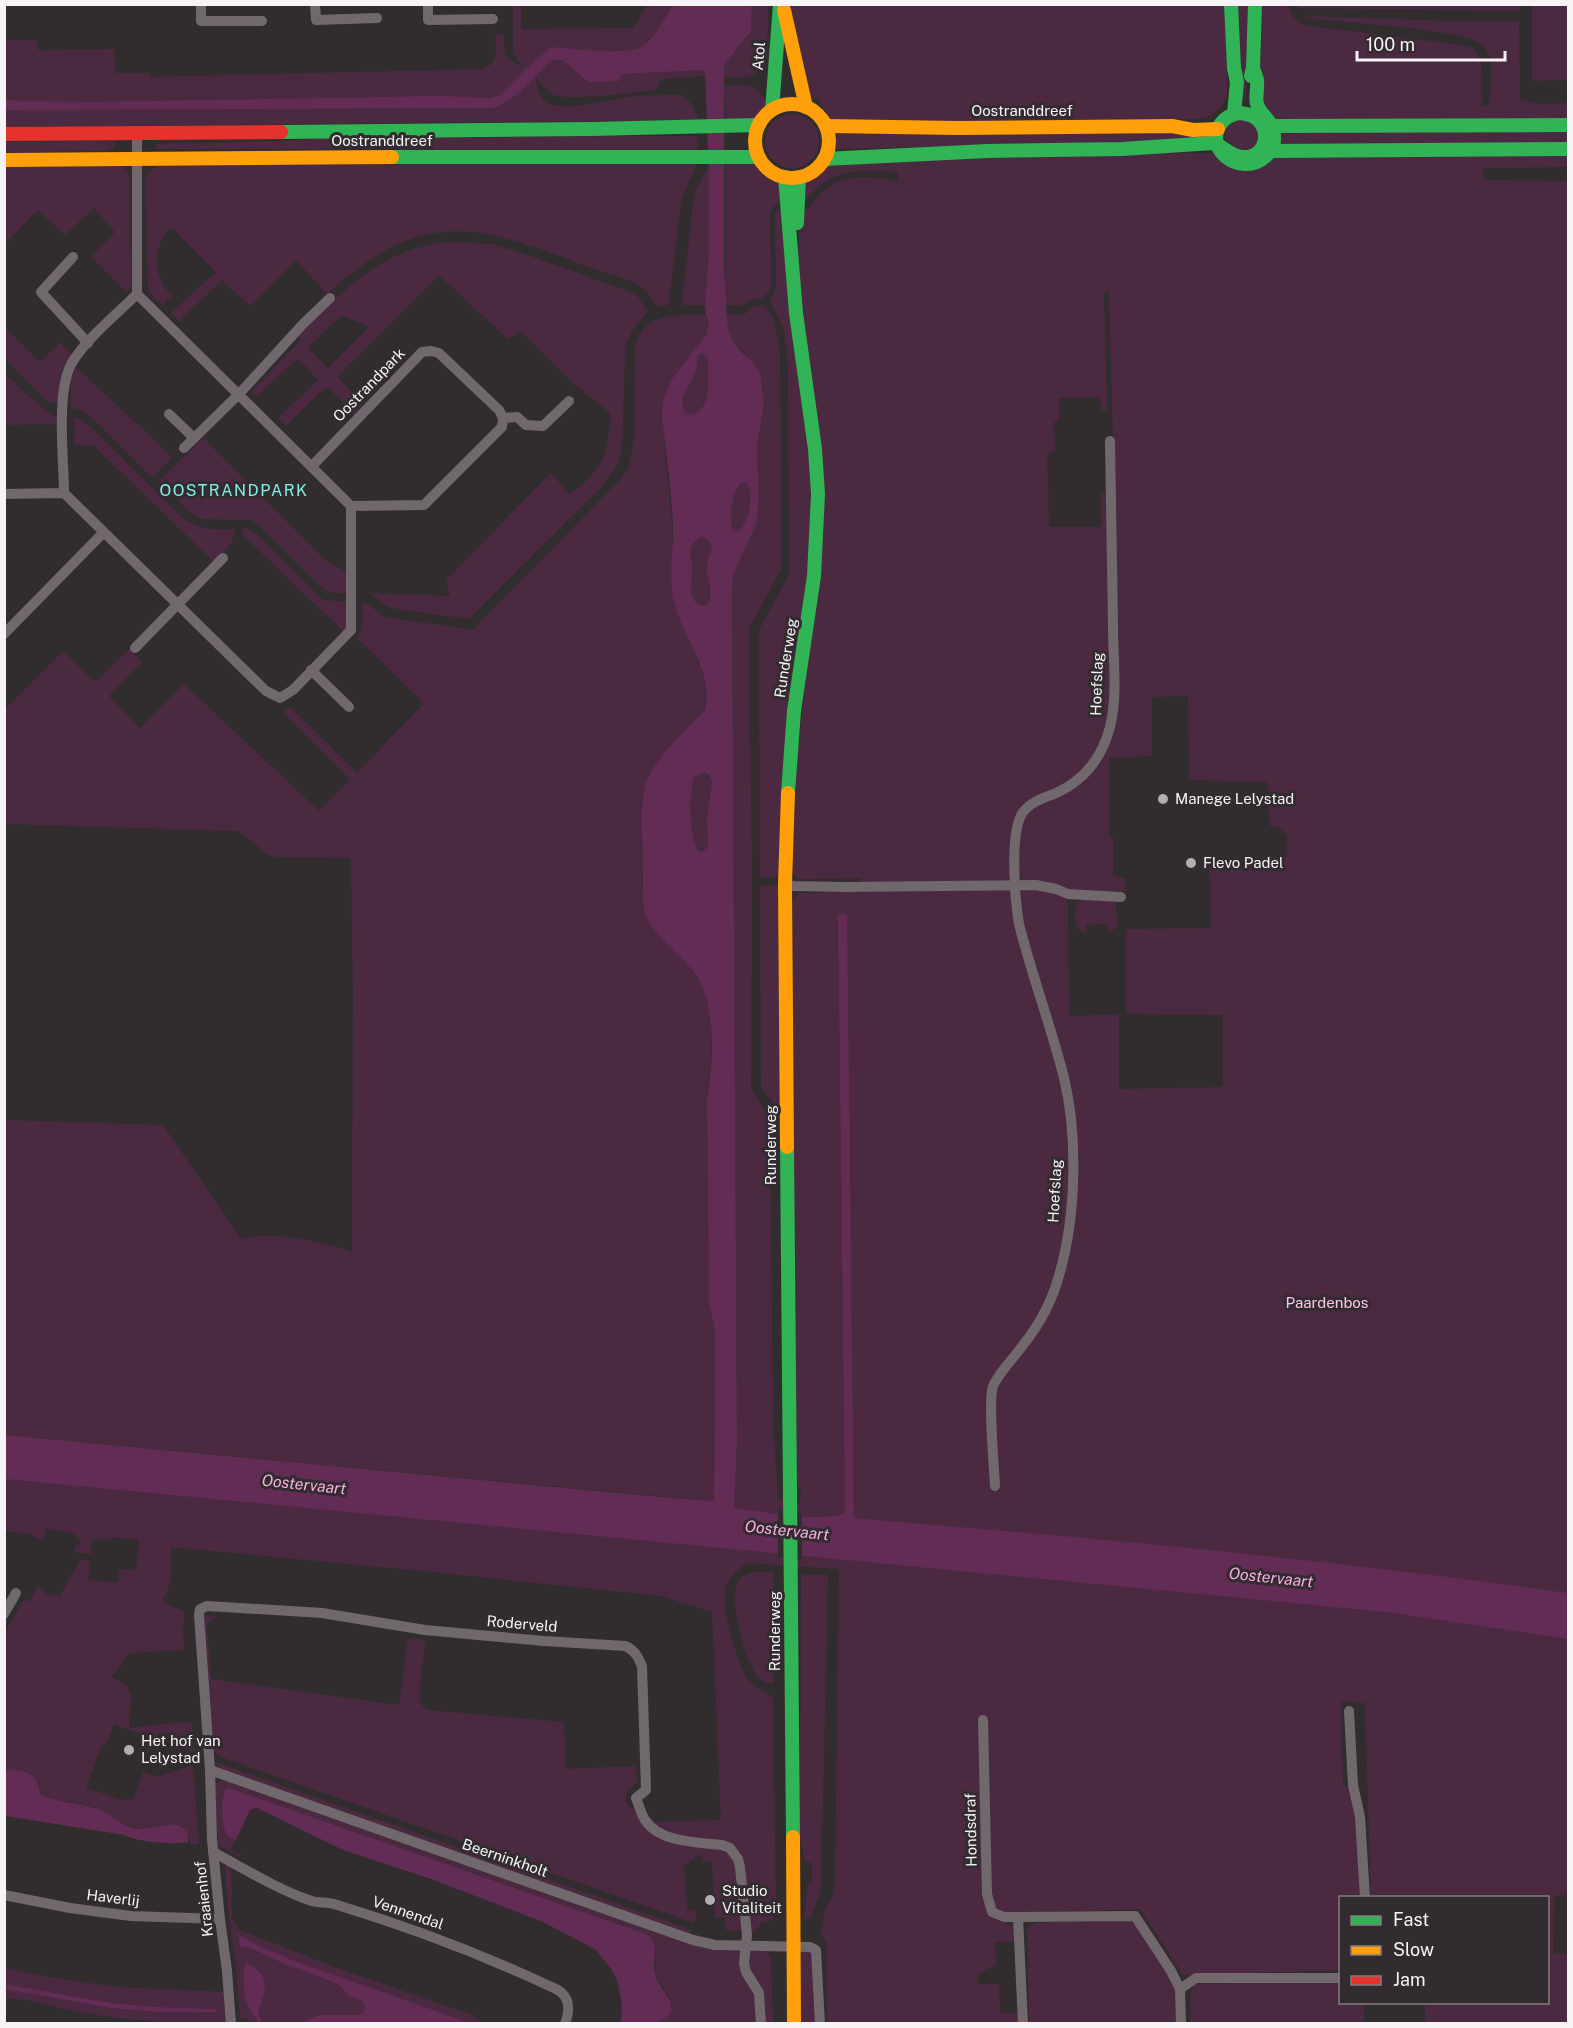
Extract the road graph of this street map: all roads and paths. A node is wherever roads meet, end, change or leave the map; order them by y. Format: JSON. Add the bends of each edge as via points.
{"nodes":[{"id":1,"x":201,"y":4,"type":"edge"},
{"id":2,"x":315,"y":4,"type":"edge"},
{"id":3,"x":428,"y":4,"type":"edge"},
{"id":4,"x":782,"y":4,"type":"edge"},
{"id":5,"x":1231,"y":4,"type":"edge"},
{"id":6,"x":1255,"y":4,"type":"edge"},
{"id":7,"x":377,"y":18,"type":"dead end"},
{"id":8,"x":493,"y":19,"type":"dead end"},
{"id":9,"x":262,"y":21,"type":"dead end"},
{"id":10,"x":1234,"y":68,"type":"junction"},
{"id":11,"x":806,"y":107,"type":"junction"},
{"id":12,"x":772,"y":110,"type":"junction"},
{"id":13,"x":1234,"y":114,"type":"junction"},
{"id":14,"x":1263,"y":120,"type":"junction"},
{"id":15,"x":759,"y":125,"type":"junction"},
{"id":16,"x":1569,"y":125,"type":"edge"},
{"id":17,"x":826,"y":126,"type":"junction"},
{"id":18,"x":1172,"y":126,"type":"junction"},
{"id":19,"x":1218,"y":129,"type":"junction"},
{"id":20,"x":136,"y":133,"type":"junction"},
{"id":21,"x":4,"y":134,"type":"edge"},
{"id":22,"x":1218,"y":147,"type":"junction"},
{"id":23,"x":1569,"y":149,"type":"edge"},
{"id":24,"x":1270,"y":152,"type":"junction"},
{"id":25,"x":759,"y":157,"type":"junction"},
{"id":26,"x":136,"y":159,"type":"junction"},
{"id":27,"x":824,"y":159,"type":"junction"},
{"id":28,"x":4,"y":160,"type":"edge"},
{"id":29,"x":792,"y":177,"type":"junction"},
{"id":30,"x":73,"y":257,"type":"dead end"},
{"id":31,"x":137,"y":294,"type":"junction"},
{"id":32,"x":330,"y":298,"type":"dead end"},
{"id":33,"x":88,"y":343,"type":"junction"},
{"id":34,"x":239,"y":394,"type":"junction"},
{"id":35,"x":569,"y":401,"type":"dead end"},
{"id":36,"x":169,"y":414,"type":"dead end"},
{"id":37,"x":502,"y":418,"type":"junction"},
{"id":38,"x":194,"y":438,"type":"junction"},
{"id":39,"x":1110,"y":441,"type":"dead end"},
{"id":40,"x":184,"y":448,"type":"dead end"},
{"id":41,"x":312,"y":466,"type":"junction"},
{"id":42,"x":4,"y":494,"type":"edge"},
{"id":43,"x":64,"y":494,"type":"junction"},
{"id":44,"x":351,"y":506,"type":"junction"},
{"id":45,"x":103,"y":533,"type":"junction"},
{"id":46,"x":223,"y":558,"type":"dead end"},
{"id":47,"x":178,"y":604,"type":"junction"},
{"id":48,"x":4,"y":634,"type":"edge"},
{"id":49,"x":135,"y":648,"type":"dead end"},
{"id":50,"x":311,"y":670,"type":"junction"},
{"id":51,"x":349,"y":707,"type":"dead end"},
{"id":52,"x":785,"y":884,"type":"junction"},
{"id":53,"x":1016,"y":884,"type":"junction"},
{"id":54,"x":1121,"y":897,"type":"dead end"},
{"id":55,"x":995,"y":1486,"type":"dead end"},
{"id":56,"x":11,"y":1595,"type":"edge"},
{"id":57,"x":4,"y":1614,"type":"edge"},
{"id":58,"x":1349,"y":1711,"type":"dead end"},
{"id":59,"x":983,"y":1720,"type":"dead end"},
{"id":60,"x":210,"y":1770,"type":"junction"},
{"id":61,"x":213,"y":1852,"type":"junction"},
{"id":62,"x":4,"y":1894,"type":"edge"},
{"id":63,"x":1365,"y":1896,"type":"edge"},
{"id":64,"x":1018,"y":1917,"type":"junction"},
{"id":65,"x":220,"y":1919,"type":"junction"},
{"id":66,"x":747,"y":1946,"type":"junction"},
{"id":67,"x":795,"y":1946,"type":"junction"},
{"id":68,"x":1339,"y":1977,"type":"edge"},
{"id":69,"x":1180,"y":1989,"type":"junction"},
{"id":70,"x":231,"y":2024,"type":"edge"},
{"id":71,"x":565,"y":2024,"type":"edge"},
{"id":72,"x":761,"y":2024,"type":"edge"},
{"id":73,"x":794,"y":2024,"type":"edge"},
{"id":74,"x":820,"y":2024,"type":"edge"},
{"id":75,"x":1023,"y":2024,"type":"edge"},
{"id":76,"x":1181,"y":2024,"type":"edge"}],
"edges":[{"from":1,"to":9,"type":"street","via":[[201,21]]},
{"from":2,"to":7,"type":"street","via":[[316,20]]},
{"from":3,"to":8,"type":"street","via":[[428,20]]},
{"from":4,"to":11,"type":"main road","name":"Atol"},
{"from":4,"to":12,"type":"main road","name":"Atol"},
{"from":5,"to":10,"type":"main road"},
{"from":6,"to":14,"type":"main road","via":[[1249,99]]},
{"from":10,"to":13,"type":"main road"},
{"from":10,"to":18,"type":"main road","via":[[1230,102],[1223,111],[1206,123]]},
{"from":11,"to":12,"type":"main road","via":[[789,104]]},
{"from":11,"to":17,"type":"main road"},
{"from":12,"to":15,"type":"main road"},
{"from":13,"to":14,"type":"main road"},
{"from":13,"to":19,"type":"main road"},
{"from":14,"to":16,"type":"main road"},
{"from":14,"to":22,"type":"main road","via":[[1265,144],[1252,156],[1236,156]]},
{"from":14,"to":24,"type":"main road","via":[[1274,138]]},
{"from":15,"to":20,"type":"main road","name":"Oostranddreef"},
{"from":15,"to":25,"type":"main road"},
{"from":17,"to":18,"type":"main road","name":"Oostranddreef"},
{"from":17,"to":27,"type":"main road","via":[[829,143]]},
{"from":18,"to":19,"type":"main road","name":"Oostranddreef"},
{"from":19,"to":22,"type":"main road"},
{"from":20,"to":21,"type":"main road","name":"Oostranddreef"},
{"from":20,"to":26,"type":"street"},
{"from":22,"to":24,"type":"main road","via":[[1234,164],[1246,166],[1258,163]]},
{"from":22,"to":27,"type":"main road","via":[[988,151]]},
{"from":23,"to":24,"type":"main road"},
{"from":25,"to":26,"type":"main road","name":"Oostranddreef"},
{"from":25,"to":29,"type":"main road","via":[[770,170]]},
{"from":26,"to":28,"type":"main road","name":"Oostranddreef"},
{"from":26,"to":31,"type":"street"},
{"from":27,"to":29,"type":"main road","via":[[810,173]]},
{"from":29,"to":52,"type":"main road","name":"Runderweg","via":[[796,314],[812,418],[818,494],[816,556],[794,712]]},
{"from":30,"to":33,"type":"street","via":[[41,292]]},
{"from":31,"to":33,"type":"street"},
{"from":31,"to":34,"type":"street"},
{"from":32,"to":34,"type":"street"},
{"from":33,"to":43,"type":"street","via":[[66,373],[62,414]]},
{"from":34,"to":38,"type":"street"},
{"from":34,"to":41,"type":"street"},
{"from":35,"to":37,"type":"street","via":[[543,426],[526,425],[517,417]]},
{"from":36,"to":38,"type":"street"},
{"from":37,"to":41,"type":"street","name":"Oostrandpark","via":[[499,410],[439,353],[422,352]]},
{"from":37,"to":44,"type":"street","via":[[502,427],[424,505]]},
{"from":38,"to":40,"type":"street"},
{"from":39,"to":53,"type":"street","name":"Hoefslag","via":[[1114,684],[1110,726],[1086,773],[1023,812],[1017,828]]},
{"from":41,"to":44,"type":"street"},
{"from":42,"to":43,"type":"street"},
{"from":43,"to":45,"type":"street"},
{"from":44,"to":50,"type":"street","via":[[351,630]]},
{"from":45,"to":47,"type":"street"},
{"from":45,"to":48,"type":"street"},
{"from":46,"to":47,"type":"street"},
{"from":47,"to":49,"type":"street"},
{"from":47,"to":50,"type":"street","via":[[266,691],[280,698]]},
{"from":50,"to":51,"type":"street"},
{"from":52,"to":53,"type":"street"},
{"from":52,"to":67,"type":"main road","name":"Runderweg"},
{"from":53,"to":54,"type":"street","via":[[1073,895]]},
{"from":53,"to":55,"type":"street","name":"Hoefslag","via":[[1019,924],[1066,1088],[1072,1175],[1066,1248],[1049,1305],[991,1392]]},
{"from":56,"to":57,"type":"street"},
{"from":58,"to":63,"type":"street"},
{"from":59,"to":64,"type":"street","name":"Hondsdraf","via":[[987,1894],[992,1912]]},
{"from":60,"to":61,"type":"street","name":"Kraaienhof"},
{"from":60,"to":66,"type":"street","name":"Beerninkholt","via":[[693,1940]]},
{"from":60,"to":66,"type":"street","name":"Roderveld","via":[[199,1615],[207,1606],[322,1613],[425,1630],[625,1646],[639,1657],[642,1666],[646,1790],[636,1798],[645,1821],[667,1837],[730,1848],[740,1867]]},
{"from":61,"to":65,"type":"street","name":"Kraaienhof"},
{"from":61,"to":71,"type":"street","name":"Vennendal","via":[[314,1901],[335,1904],[442,1940],[556,1989],[568,2003]]},
{"from":62,"to":65,"type":"street","name":"Haverlij","via":[[131,1916]]},
{"from":64,"to":69,"type":"street","name":"Hondsdraf","via":[[1136,1916]]},
{"from":64,"to":75,"type":"street"},
{"from":65,"to":70,"type":"street","name":"Kraaienhof"},
{"from":66,"to":67,"type":"street","name":"Beerninkholt"},
{"from":66,"to":72,"type":"street","via":[[744,1963],[759,1993]]},
{"from":67,"to":73,"type":"main road","name":"Runderweg"},
{"from":67,"to":74,"type":"street","via":[[816,1950]]},
{"from":68,"to":69,"type":"street","via":[[1196,1978]]},
{"from":69,"to":76,"type":"street","name":"Hondsdraf"}]}
